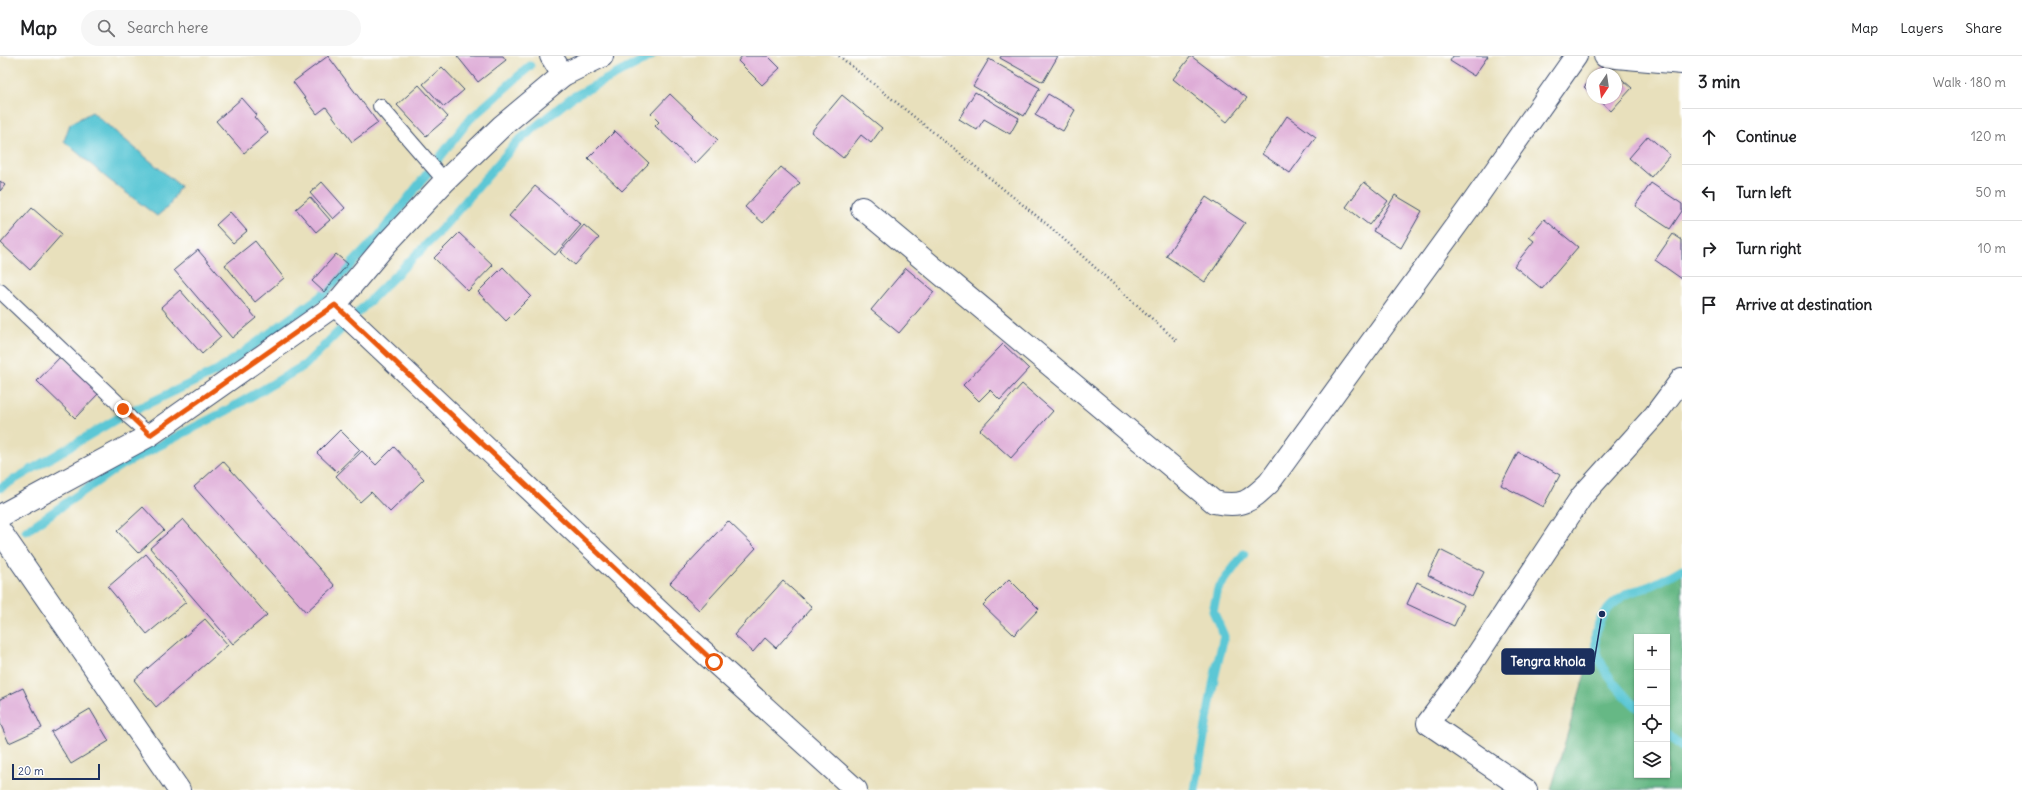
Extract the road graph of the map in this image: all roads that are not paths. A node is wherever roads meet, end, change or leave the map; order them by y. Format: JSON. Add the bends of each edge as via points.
{"nodes":[{"id":1,"x":551,"y":56,"type":"edge"},
{"id":2,"x":602,"y":56,"type":"edge"},
{"id":3,"x":1576,"y":56,"type":"edge"},
{"id":4,"x":1604,"y":56,"type":"edge"},
{"id":5,"x":1682,"y":63,"type":"edge"},
{"id":6,"x":563,"y":75,"type":"junction"},
{"id":7,"x":380,"y":106,"type":"dead end"},
{"id":8,"x":440,"y":176,"type":"junction"},
{"id":9,"x":862,"y":208,"type":"dead end"},
{"id":10,"x":0,"y":291,"type":"edge"},
{"id":11,"x":345,"y":316,"type":"junction"},
{"id":12,"x":1682,"y":379,"type":"edge"},
{"id":13,"x":150,"y":435,"type":"junction"},
{"id":14,"x":0,"y":516,"type":"edge"},
{"id":15,"x":0,"y":531,"type":"edge"},
{"id":16,"x":179,"y":790,"type":"edge"},
{"id":17,"x":856,"y":790,"type":"edge"},
{"id":18,"x":1526,"y":790,"type":"edge"}],
"edges":[{"from":1,"to":6,"type":"street"},
{"from":2,"to":6,"type":"street"},
{"from":3,"to":9,"type":"street","via":[[1269,483],[1250,501],[1230,506],[1214,502]]},
{"from":4,"to":5,"type":"street"},
{"from":6,"to":8,"type":"street"},
{"from":7,"to":8,"type":"lane"},
{"from":8,"to":11,"type":"street","via":[[388,243]]},
{"from":10,"to":13,"type":"lane"},
{"from":11,"to":13,"type":"street"},
{"from":11,"to":17,"type":"street","via":[[667,619]]},
{"from":12,"to":18,"type":"street","via":[[1655,415],[1582,496],[1464,675],[1428,723]]},
{"from":13,"to":14,"type":"street"},
{"from":15,"to":16,"type":"street"}]}
